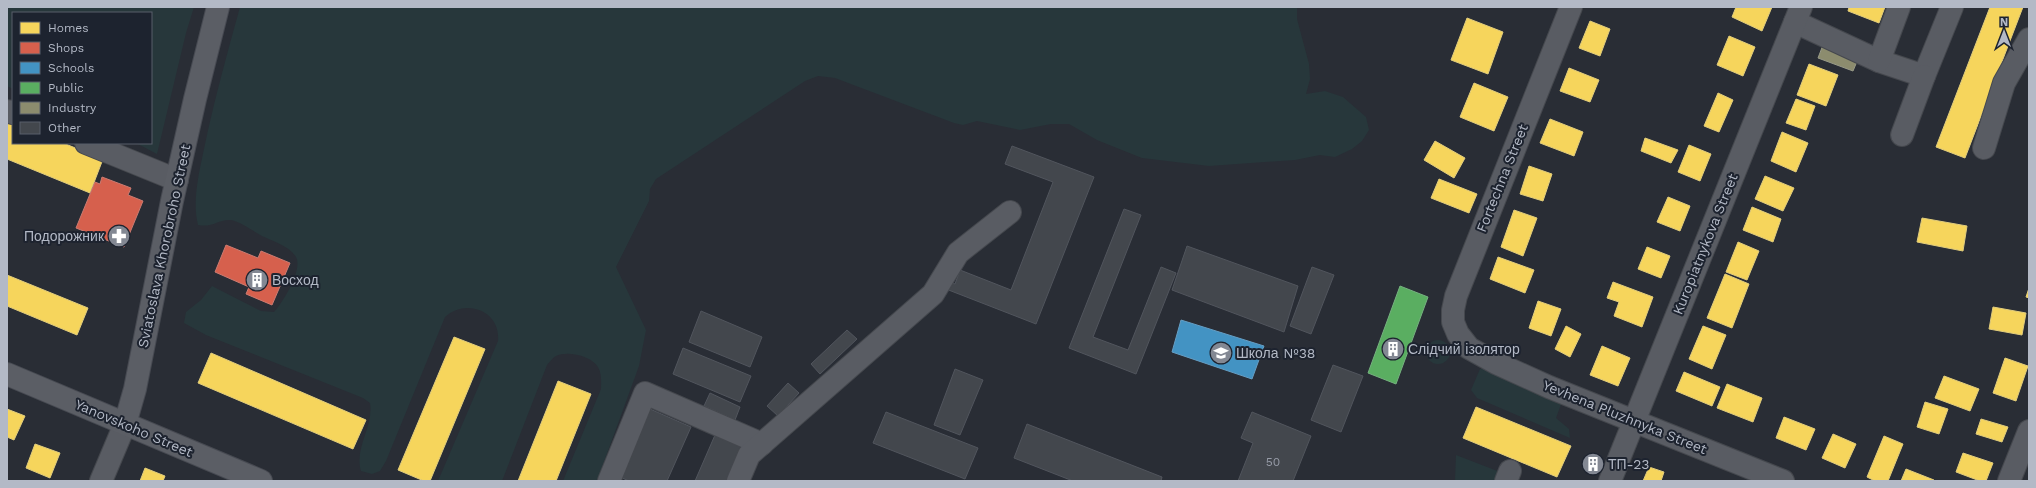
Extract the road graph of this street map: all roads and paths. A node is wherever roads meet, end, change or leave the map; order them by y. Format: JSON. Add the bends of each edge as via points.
{"nodes":[{"id":1,"x":218,"y":7,"type":"edge"},
{"id":2,"x":1571,"y":7,"type":"edge"},
{"id":3,"x":1899,"y":7,"type":"edge"},
{"id":4,"x":1952,"y":7,"type":"edge"},
{"id":5,"x":1798,"y":15,"type":"edge"},
{"id":6,"x":2029,"y":39,"type":"edge"},
{"id":7,"x":1879,"y":60,"type":"junction"},
{"id":8,"x":1924,"y":76,"type":"junction"},
{"id":9,"x":1902,"y":135,"type":"dead end"},
{"id":10,"x":88,"y":144,"type":"edge"},
{"id":11,"x":1984,"y":148,"type":"dead end"},
{"id":12,"x":177,"y":180,"type":"junction"},
{"id":13,"x":1010,"y":212,"type":"dead end"},
{"id":14,"x":1469,"y":348,"type":"joint"},
{"id":15,"x":7,"y":374,"type":"edge"},
{"id":16,"x":1634,"y":421,"type":"junction"},
{"id":17,"x":125,"y":424,"type":"junction"},
{"id":18,"x":2029,"y":431,"type":"edge"},
{"id":19,"x":762,"y":444,"type":"junction"},
{"id":20,"x":100,"y":481,"type":"edge"},
{"id":21,"x":261,"y":481,"type":"edge"},
{"id":22,"x":610,"y":481,"type":"edge"},
{"id":23,"x":738,"y":481,"type":"edge"},
{"id":24,"x":1610,"y":481,"type":"edge"},
{"id":25,"x":1783,"y":481,"type":"edge"},
{"id":26,"x":2010,"y":481,"type":"edge"}],
"edges":[{"from":1,"to":12,"type":"main road","name":"Sviatoslava Khorobroho Street","via":[[194,99]]},
{"from":2,"to":14,"type":"street","name":"Fortechna Street","via":[[1456,296],[1453,322],[1458,334]]},
{"from":3,"to":7,"type":"street"},
{"from":4,"to":8,"type":"street"},
{"from":5,"to":7,"type":"street"},
{"from":5,"to":16,"type":"street","name":"Kuropiatnykova Street"},
{"from":6,"to":11,"type":"street","via":[[2004,83]]},
{"from":7,"to":8,"type":"street"},
{"from":8,"to":9,"type":"street"},
{"from":10,"to":12,"type":"street"},
{"from":12,"to":17,"type":"main road","name":"Sviatoslava Khorobroho Street","via":[[135,389]]},
{"from":13,"to":19,"type":"street","via":[[958,253],[933,294]]},
{"from":14,"to":16,"type":"street","name":"Yevhena Pluzhnyka Street","via":[[1549,387]]},
{"from":15,"to":17,"type":"main road","name":"Yanovskoho Street"},
{"from":16,"to":24,"type":"street","name":"Kuropiatnykova Street"},
{"from":16,"to":25,"type":"street","name":"Yevhena Pluzhnyka Street"},
{"from":17,"to":20,"type":"street","name":"Sviatoslava Khorobroho Street"},
{"from":17,"to":21,"type":"main road","name":"Yanovskoho Street"},
{"from":18,"to":26,"type":"street"},
{"from":19,"to":22,"type":"street","via":[[645,394]]},
{"from":19,"to":23,"type":"street","via":[[749,455]]}]}
